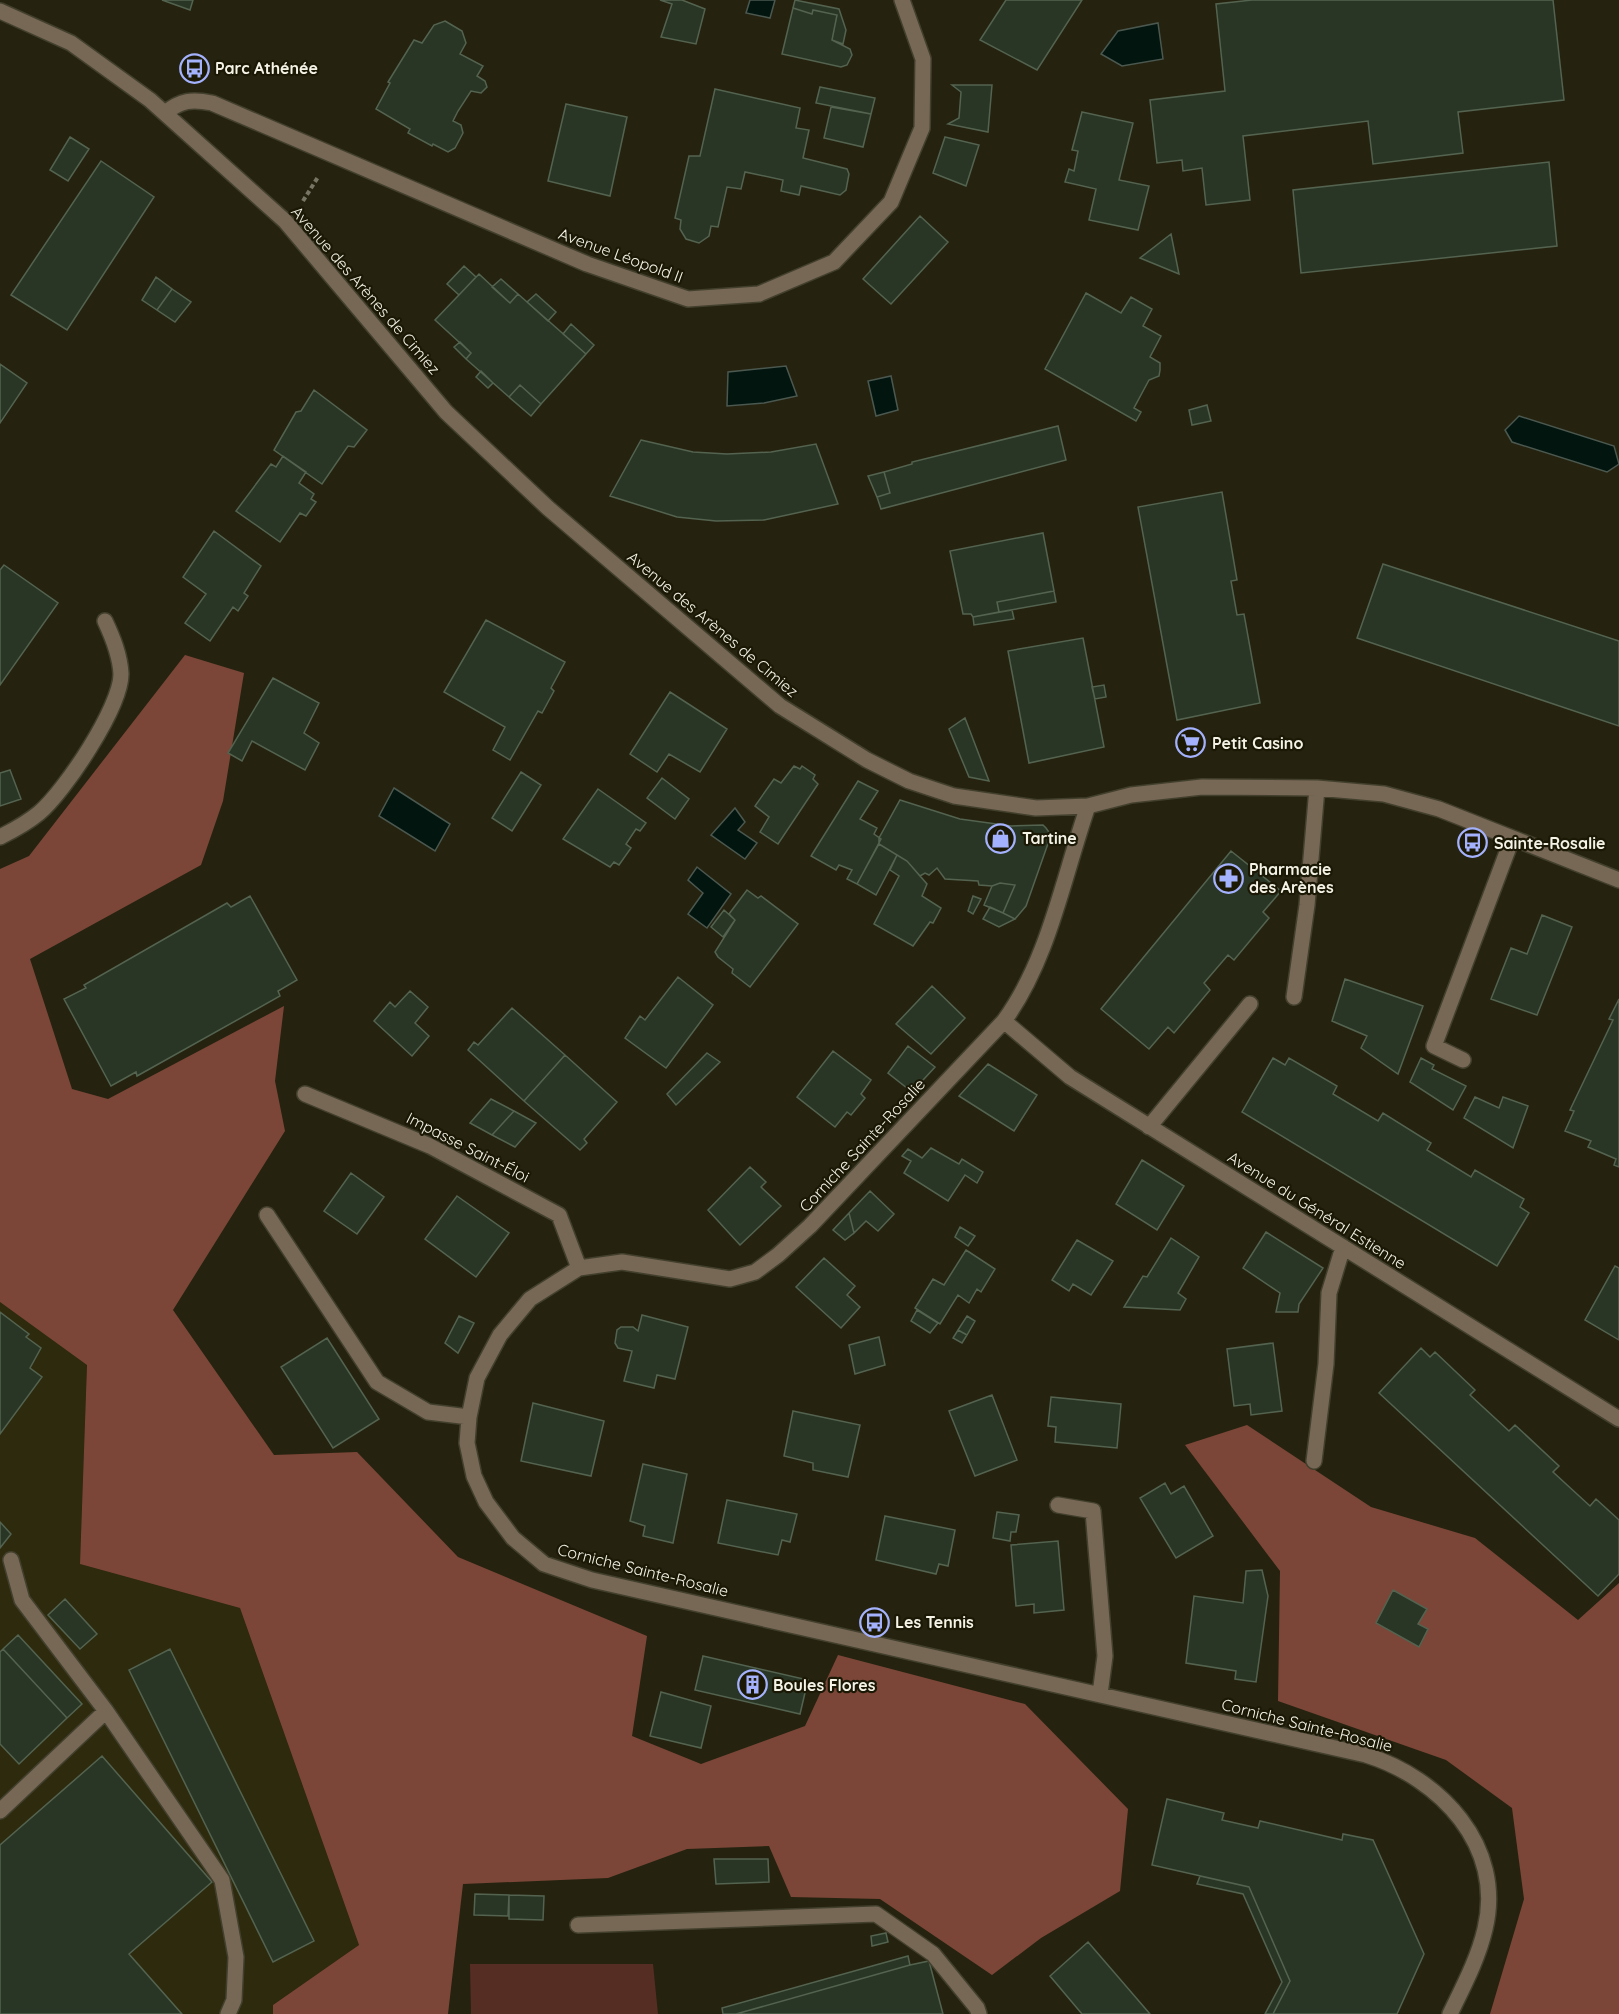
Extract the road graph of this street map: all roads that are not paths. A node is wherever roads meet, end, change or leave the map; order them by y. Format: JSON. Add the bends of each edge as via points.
{"nodes":[{"id":1,"x":902,"y":0,"type":"edge"},
{"id":2,"x":0,"y":11,"type":"edge"},
{"id":3,"x":165,"y":113,"type":"junction"},
{"id":4,"x":105,"y":621,"type":"dead end"},
{"id":5,"x":1317,"y":788,"type":"junction"},
{"id":6,"x":1088,"y":806,"type":"junction"},
{"id":7,"x":0,"y":837,"type":"edge"},
{"id":8,"x":1512,"y":839,"type":"junction"},
{"id":9,"x":1619,"y":880,"type":"edge"},
{"id":10,"x":1294,"y":997,"type":"dead end"},
{"id":11,"x":1250,"y":1004,"type":"dead end"},
{"id":12,"x":1004,"y":1021,"type":"junction"},
{"id":13,"x":1463,"y":1060,"type":"dead end"},
{"id":14,"x":305,"y":1094,"type":"dead end"},
{"id":15,"x":1149,"y":1127,"type":"junction"},
{"id":16,"x":267,"y":1215,"type":"dead end"},
{"id":17,"x":1343,"y":1247,"type":"junction"},
{"id":18,"x":579,"y":1268,"type":"junction"},
{"id":19,"x":469,"y":1417,"type":"junction"},
{"id":20,"x":1619,"y":1419,"type":"edge"},
{"id":21,"x":1314,"y":1461,"type":"dead end"},
{"id":22,"x":1058,"y":1505,"type":"dead end"},
{"id":23,"x":11,"y":1560,"type":"dead end"},
{"id":24,"x":1100,"y":1694,"type":"junction"},
{"id":25,"x":106,"y":1711,"type":"junction"},
{"id":26,"x":0,"y":1811,"type":"edge"},
{"id":27,"x":578,"y":1925,"type":"dead end"},
{"id":28,"x":228,"y":2014,"type":"edge"},
{"id":29,"x":979,"y":2014,"type":"edge"},
{"id":30,"x":1450,"y":2014,"type":"edge"}],
"edges":[{"from":1,"to":3,"type":"street","name":"Avenue Léopold II","via":[[923,59],[922,128],[891,202],[834,262],[759,294],[688,299],[587,264],[212,103],[194,99],[179,102]]},
{"from":2,"to":3,"type":"street","name":"Avenue des Arènes de Cimiez","via":[[71,43]]},
{"from":3,"to":6,"type":"street","name":"Avenue des Arènes de Cimiez","via":[[285,220],[446,412],[548,508],[780,706],[867,760],[909,781],[954,796],[1036,808]]},
{"from":4,"to":7,"type":"street","via":[[117,647],[121,676],[114,703],[99,731],[41,812]]},
{"from":5,"to":6,"type":"street","name":"Avenue des Arènes de Cimiez","via":[[1202,788],[1131,795]]},
{"from":5,"to":8,"type":"street","name":"Avenue des Arènes de Cimiez","via":[[1384,794],[1439,809]]},
{"from":5,"to":10,"type":"street","via":[[1308,905]]},
{"from":6,"to":12,"type":"street","name":"Corniche Sainte-Rosalie","via":[[1036,968]]},
{"from":8,"to":9,"type":"street","name":"Avenue des Arènes de Cimiez"},
{"from":8,"to":13,"type":"street","via":[[1434,1046]]},
{"from":11,"to":15,"type":"street"},
{"from":12,"to":15,"type":"street","name":"Avenue du Général Estienne","via":[[1070,1077]]},
{"from":12,"to":18,"type":"street","name":"Corniche Sainte-Rosalie","via":[[810,1226],[755,1272],[730,1279],[622,1262]]},
{"from":14,"to":18,"type":"street","name":"Impasse Saint-Éloi","via":[[438,1151],[559,1215]]},
{"from":15,"to":17,"type":"street","name":"Avenue du Général Estienne"},
{"from":16,"to":19,"type":"street","via":[[377,1382],[428,1412]]},
{"from":17,"to":20,"type":"street","name":"Avenue du Général Estienne"},
{"from":17,"to":21,"type":"street","via":[[1329,1293],[1326,1364]]},
{"from":18,"to":19,"type":"street","name":"Corniche Sainte-Rosalie","via":[[530,1299],[500,1335],[477,1378]]},
{"from":19,"to":24,"type":"street","name":"Corniche Sainte-Rosalie","via":[[467,1443],[474,1476],[486,1503],[513,1538],[544,1564],[592,1580]]},
{"from":22,"to":24,"type":"street","via":[[1093,1511],[1105,1656]]},
{"from":23,"to":25,"type":"street","via":[[22,1600]]},
{"from":24,"to":30,"type":"street","name":"Corniche Sainte-Rosalie","via":[[1386,1761],[1429,1786],[1449,1803],[1479,1851],[1488,1887],[1485,1930]]},
{"from":25,"to":26,"type":"street"},
{"from":25,"to":28,"type":"street","via":[[222,1880],[236,1957],[234,2000]]},
{"from":27,"to":29,"type":"street","via":[[876,1914],[933,1954]]}]}
